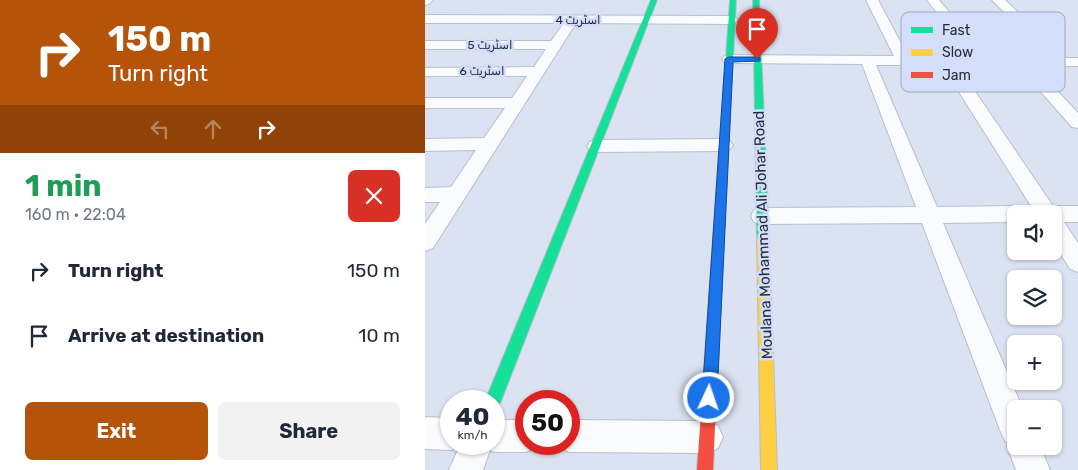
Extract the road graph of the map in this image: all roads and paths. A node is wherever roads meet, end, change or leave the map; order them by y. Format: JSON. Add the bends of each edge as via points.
{"nodes":[{"id":1,"x":654,"y":0,"type":"edge"},
{"id":2,"x":733,"y":0,"type":"edge"},
{"id":3,"x":756,"y":0,"type":"edge"},
{"id":4,"x":872,"y":0,"type":"edge"},
{"id":5,"x":933,"y":0,"type":"edge"},
{"id":6,"x":998,"y":0,"type":"edge"},
{"id":7,"x":943,"y":12,"type":"edge"},
{"id":8,"x":1010,"y":12,"type":"edge"},
{"id":9,"x":425,"y":19,"type":"edge"},
{"id":10,"x":573,"y":20,"type":"junction"},
{"id":11,"x":646,"y":20,"type":"junction"},
{"id":12,"x":731,"y":20,"type":"junction"},
{"id":13,"x":425,"y":45,"type":"edge"},
{"id":14,"x":556,"y":45,"type":"junction"},
{"id":15,"x":901,"y":56,"type":"edge"},
{"id":16,"x":729,"y":59,"type":"junction"},
{"id":17,"x":757,"y":59,"type":"junction"},
{"id":18,"x":867,"y":60,"type":"junction"},
{"id":19,"x":901,"y":60,"type":"edge"},
{"id":20,"x":1065,"y":62,"type":"edge"},
{"id":21,"x":1078,"y":62,"type":"edge"},
{"id":22,"x":539,"y":71,"type":"junction"},
{"id":23,"x":425,"y":72,"type":"edge"},
{"id":24,"x":967,"y":92,"type":"edge"},
{"id":25,"x":1050,"y":92,"type":"edge"},
{"id":26,"x":425,"y":103,"type":"edge"},
{"id":27,"x":517,"y":103,"type":"junction"},
{"id":28,"x":1078,"y":124,"type":"edge"},
{"id":29,"x":490,"y":144,"type":"junction"},
{"id":30,"x":425,"y":145,"type":"edge"},
{"id":31,"x":724,"y":145,"type":"junction"},
{"id":32,"x":595,"y":146,"type":"junction"},
{"id":33,"x":425,"y":194,"type":"edge"},
{"id":34,"x":457,"y":194,"type":"junction"},
{"id":35,"x":1041,"y":205,"type":"edge"},
{"id":36,"x":1007,"y":214,"type":"edge"},
{"id":37,"x":1062,"y":214,"type":"edge"},
{"id":38,"x":1078,"y":214,"type":"edge"},
{"id":39,"x":930,"y":215,"type":"junction"},
{"id":40,"x":762,"y":216,"type":"junction"},
{"id":41,"x":1062,"y":237,"type":"edge"},
{"id":42,"x":425,"y":242,"type":"edge"},
{"id":43,"x":1078,"y":262,"type":"edge"},
{"id":44,"x":497,"y":390,"type":"edge"},
{"id":45,"x":1007,"y":408,"type":"edge"},
{"id":46,"x":425,"y":433,"type":"edge"},
{"id":47,"x":440,"y":434,"type":"edge"},
{"id":48,"x":580,"y":436,"type":"edge"},
{"id":49,"x":707,"y":437,"type":"junction"},
{"id":50,"x":472,"y":455,"type":"edge"},
{"id":51,"x":1027,"y":455,"type":"edge"},
{"id":52,"x":466,"y":470,"type":"edge"},
{"id":53,"x":705,"y":470,"type":"edge"},
{"id":54,"x":769,"y":470,"type":"edge"},
{"id":55,"x":1033,"y":470,"type":"edge"}],
"edges":[{"from":1,"to":11,"type":"main road"},
{"from":2,"to":12,"type":"main road"},
{"from":3,"to":17,"type":"main road","name":"Moulana Mohammad Ali Johar Road"},
{"from":4,"to":15,"type":"street"},
{"from":5,"to":7,"type":"street"},
{"from":6,"to":8,"type":"street"},
{"from":9,"to":10,"type":"street","name":"اسٹریٹ 4"},
{"from":10,"to":11,"type":"street","name":"اسٹریٹ 4"},
{"from":10,"to":14,"type":"street"},
{"from":11,"to":12,"type":"street","name":"اسٹریٹ 4"},
{"from":11,"to":32,"type":"main road"},
{"from":12,"to":16,"type":"main road"},
{"from":13,"to":14,"type":"street","name":"اسٹریٹ 5"},
{"from":14,"to":22,"type":"street"},
{"from":16,"to":17,"type":"street"},
{"from":16,"to":31,"type":"main road"},
{"from":17,"to":18,"type":"street"},
{"from":17,"to":40,"type":"main road","name":"Moulana Mohammad Ali Johar Road"},
{"from":18,"to":19,"type":"street"},
{"from":18,"to":39,"type":"street"},
{"from":20,"to":21,"type":"street"},
{"from":22,"to":23,"type":"street","name":"اسٹریٹ 6"},
{"from":22,"to":27,"type":"street"},
{"from":24,"to":35,"type":"street"},
{"from":25,"to":28,"type":"street"},
{"from":26,"to":27,"type":"street"},
{"from":27,"to":29,"type":"street"},
{"from":29,"to":30,"type":"street"},
{"from":29,"to":34,"type":"street"},
{"from":31,"to":32,"type":"street"},
{"from":31,"to":49,"type":"main road"},
{"from":32,"to":44,"type":"main road"},
{"from":33,"to":34,"type":"street"},
{"from":34,"to":42,"type":"street"},
{"from":36,"to":39,"type":"street"},
{"from":37,"to":38,"type":"street"},
{"from":39,"to":40,"type":"street"},
{"from":39,"to":45,"type":"street"},
{"from":40,"to":54,"type":"main road","name":"Moulana Mohammad Ali Johar Road"},
{"from":41,"to":43,"type":"street"},
{"from":46,"to":47,"type":"street"},
{"from":48,"to":49,"type":"street"},
{"from":49,"to":53,"type":"main road"},
{"from":50,"to":52,"type":"street"},
{"from":51,"to":55,"type":"street"}]}
